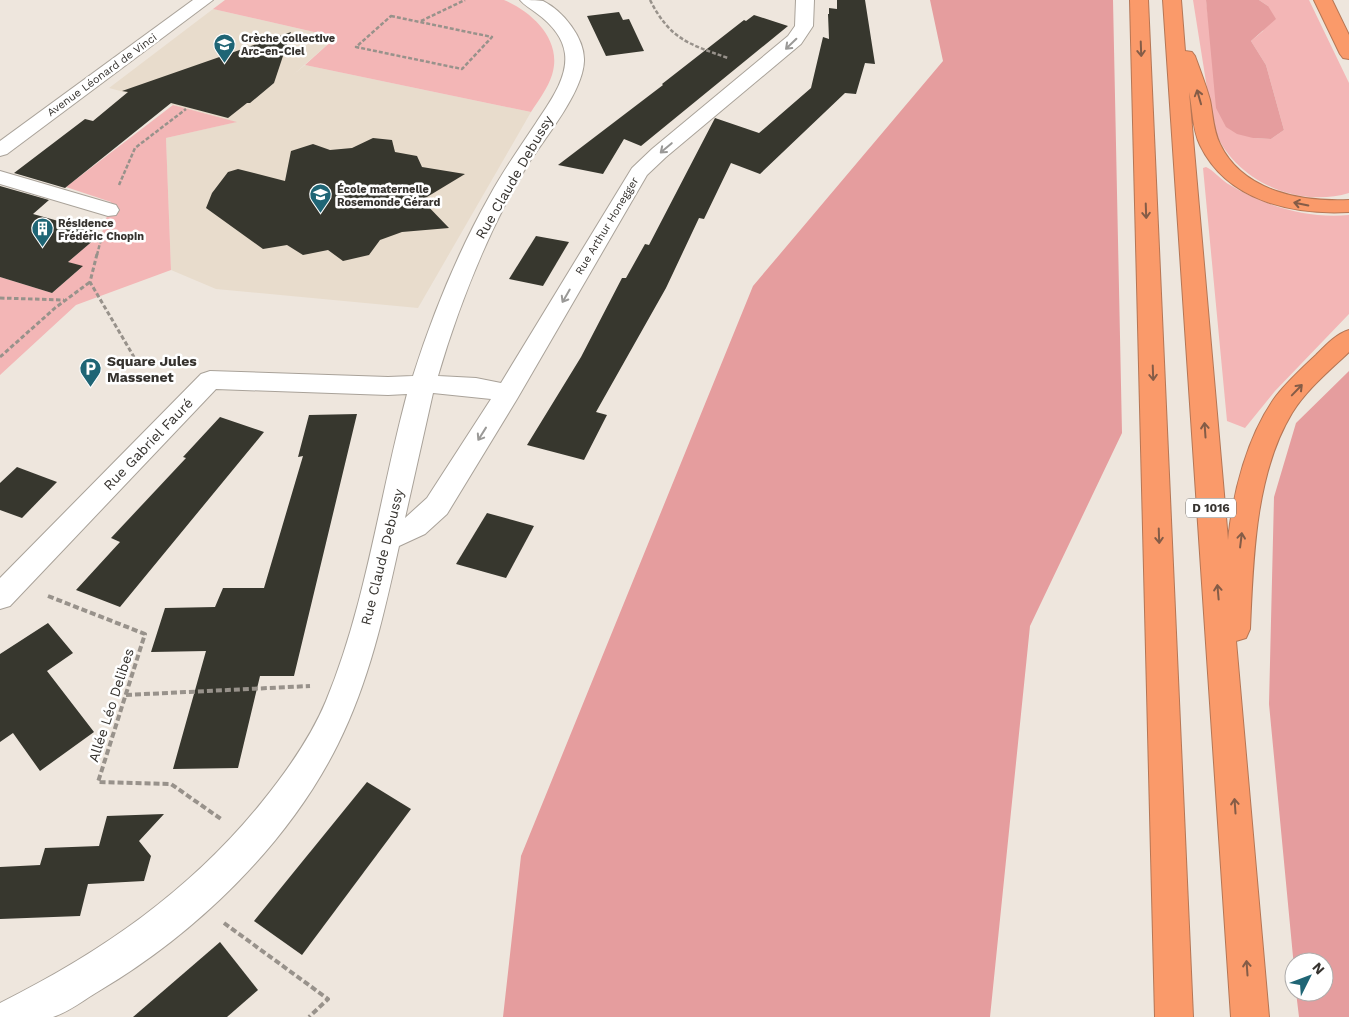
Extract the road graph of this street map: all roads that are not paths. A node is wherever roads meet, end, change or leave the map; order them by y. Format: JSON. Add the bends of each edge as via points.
{"nodes":[{"id":1,"x":204,"y":0,"type":"edge"},
{"id":2,"x":529,"y":0,"type":"edge"},
{"id":3,"x":805,"y":0,"type":"edge"},
{"id":4,"x":1139,"y":0,"type":"edge"},
{"id":5,"x":1323,"y":0,"type":"edge"},
{"id":6,"x":1172,"y":7,"type":"edge"},
{"id":7,"x":1349,"y":54,"type":"edge"},
{"id":8,"x":0,"y":150,"type":"edge"},
{"id":9,"x":0,"y":177,"type":"edge"},
{"id":10,"x":1349,"y":206,"type":"edge"},
{"id":11,"x":108,"y":210,"type":"road end"},
{"id":12,"x":1349,"y":338,"type":"edge"},
{"id":13,"x":423,"y":384,"type":"junction"},
{"id":14,"x":508,"y":393,"type":"junction"},
{"id":15,"x":388,"y":539,"type":"junction"},
{"id":16,"x":7,"y":590,"type":"edge"},
{"id":17,"x":1229,"y":728,"type":"junction"},
{"id":18,"x":12,"y":1017,"type":"edge"},
{"id":19,"x":1174,"y":1017,"type":"edge"},
{"id":20,"x":1250,"y":1017,"type":"edge"}],
"edges":[{"from":1,"to":8,"type":"street","name":"Avenue Léonard de Vinci"},
{"from":2,"to":13,"type":"street","name":"Rue Claude Debussy","via":[[548,13],[568,35],[574,51],[574,67],[567,86],[483,227]]},
{"from":3,"to":14,"type":"street","name":"Rue Arthur Honegger","one_way":true,"via":[[806,20],[802,32],[787,48],[639,172]]},
{"from":4,"to":19,"type":"highway","one_way":true},
{"from":5,"to":7,"type":"highway"},
{"from":10,"to":6,"type":"highway","one_way":true,"via":[[1320,208],[1286,201],[1243,182],[1222,165],[1207,136],[1201,102]]},
{"from":17,"to":6,"type":"highway","number":"D 1016","one_way":true},
{"from":9,"to":11,"type":"street"},
{"from":17,"to":12,"type":"highway","one_way":true,"via":[[1240,542],[1256,465],[1289,398]]},
{"from":13,"to":14,"type":"street","via":[[476,387]]},
{"from":13,"to":15,"type":"street","name":"Rue Claude Debussy"},
{"from":13,"to":16,"type":"street","name":"Rue Gabriel Fauré","via":[[388,386],[210,380]]},
{"from":14,"to":15,"type":"street","name":"Rue Arthur Honegger","one_way":true,"via":[[431,513],[415,526]]},
{"from":15,"to":18,"type":"street","name":"Rue Claude Debussy","via":[[350,684],[315,754],[276,812],[252,842],[193,901],[150,935],[82,981]]},
{"from":20,"to":17,"type":"highway","number":"D 1016","one_way":true}]}
